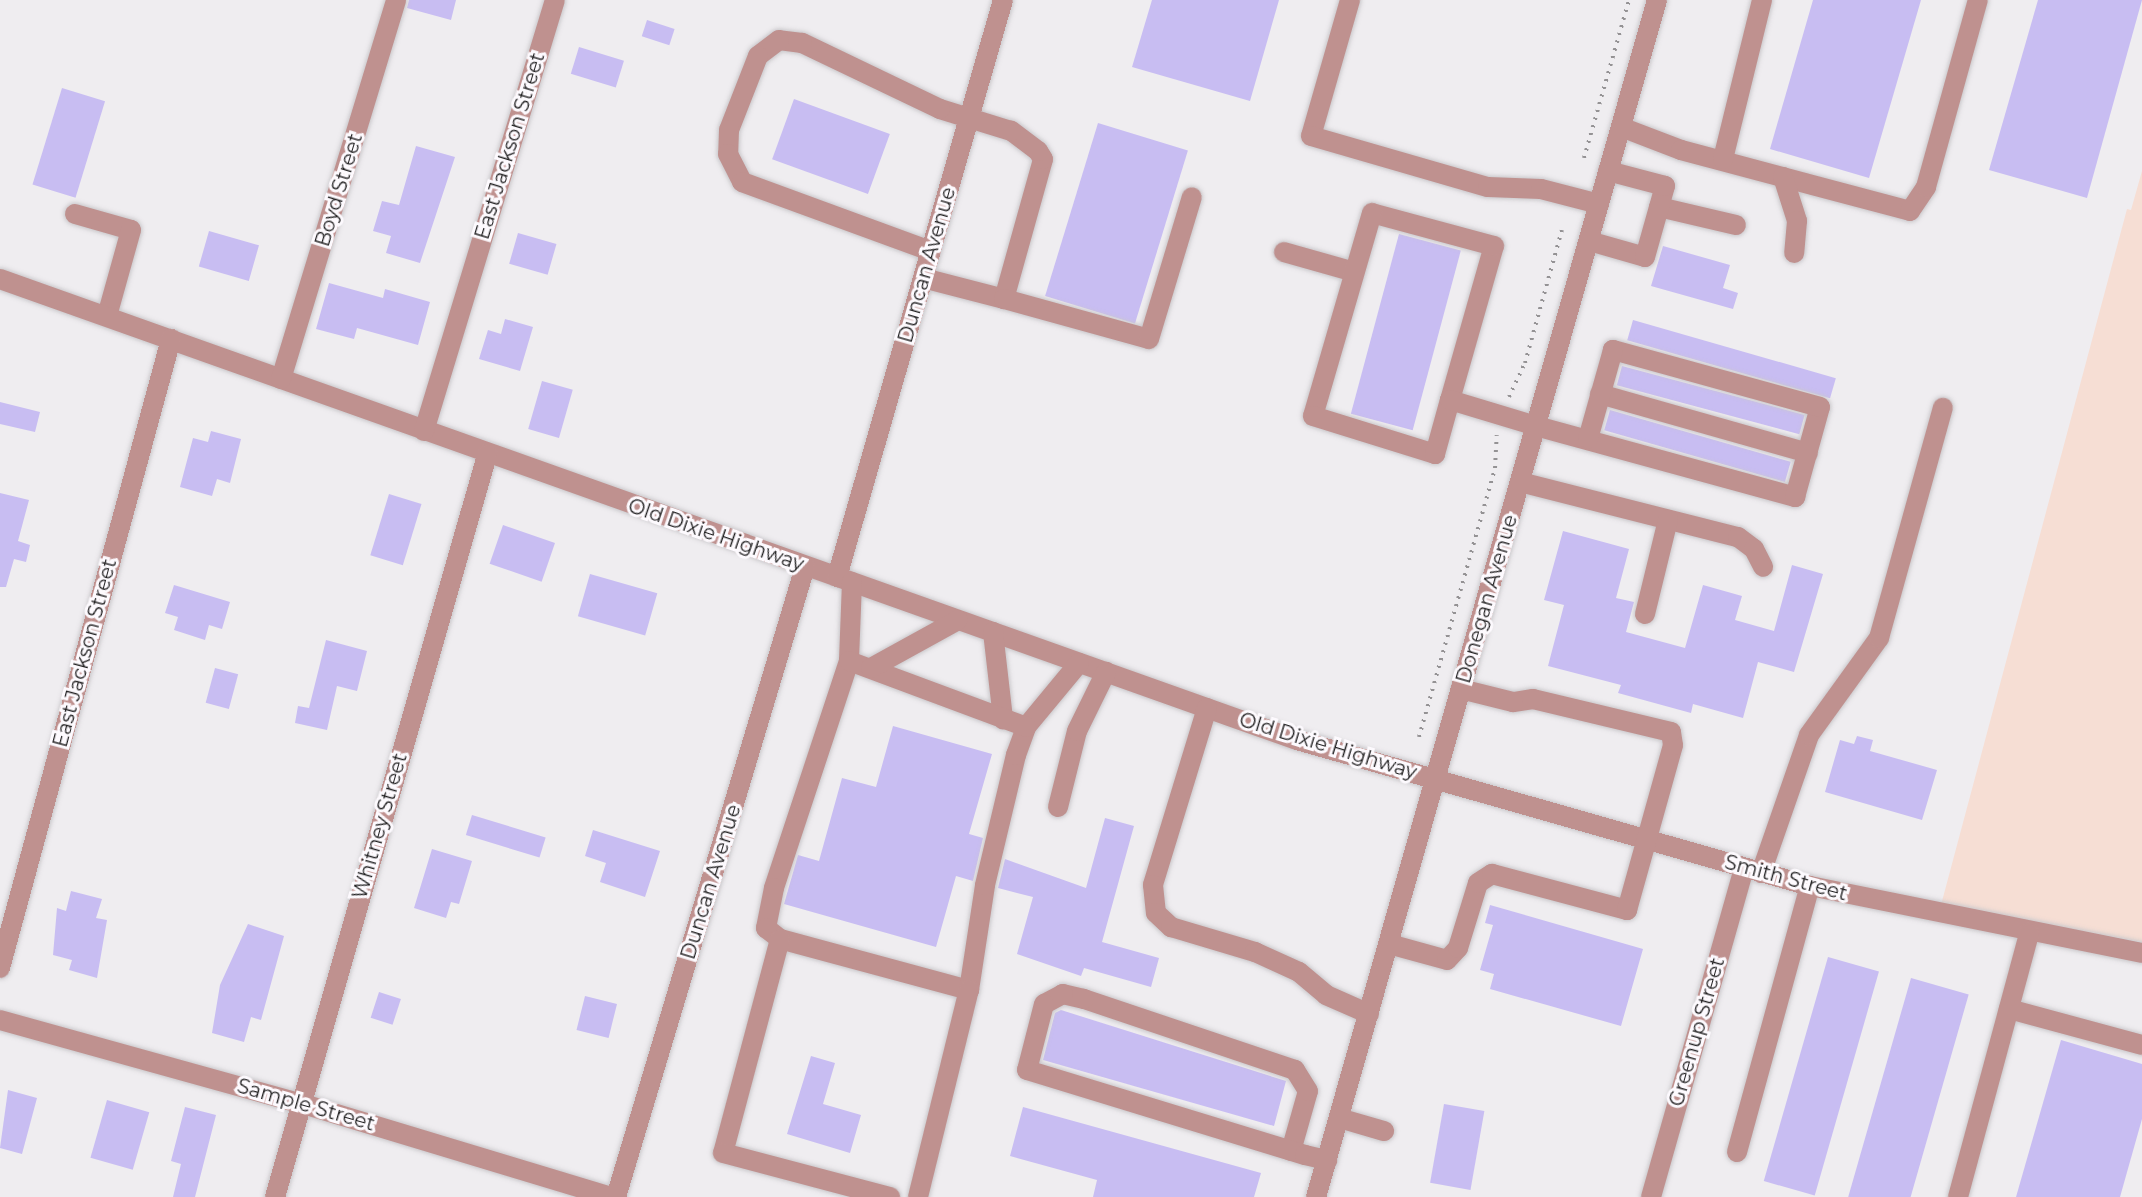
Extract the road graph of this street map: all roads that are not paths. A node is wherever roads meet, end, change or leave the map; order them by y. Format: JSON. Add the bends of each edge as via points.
{"nodes":[{"id":1,"x":396,"y":0,"type":"edge"},
{"id":2,"x":555,"y":0,"type":"edge"},
{"id":3,"x":1003,"y":0,"type":"edge"},
{"id":4,"x":1350,"y":0,"type":"edge"},
{"id":5,"x":1657,"y":0,"type":"edge"},
{"id":6,"x":1762,"y":0,"type":"edge"},
{"id":7,"x":1978,"y":0,"type":"edge"},
{"id":8,"x":968,"y":121,"type":"junction"},
{"id":9,"x":1621,"y":127,"type":"junction"},
{"id":10,"x":1723,"y":159,"type":"junction"},
{"id":11,"x":1608,"y":171,"type":"junction"},
{"id":12,"x":1783,"y":177,"type":"junction"},
{"id":13,"x":1192,"y":197,"type":"dead end"},
{"id":14,"x":1599,"y":204,"type":"junction"},
{"id":15,"x":1659,"y":207,"type":"junction"},
{"id":16,"x":75,"y":214,"type":"dead end"},
{"id":17,"x":1736,"y":225,"type":"dead end"},
{"id":18,"x":1589,"y":241,"type":"junction"},
{"id":19,"x":931,"y":251,"type":"junction"},
{"id":20,"x":1284,"y":252,"type":"dead end"},
{"id":21,"x":1794,"y":253,"type":"dead end"},
{"id":22,"x":1354,"y":272,"type":"junction"},
{"id":23,"x":923,"y":278,"type":"junction"},
{"id":24,"x":0,"y":279,"type":"edge"},
{"id":25,"x":1004,"y":299,"type":"junction"},
{"id":26,"x":107,"y":316,"type":"junction"},
{"id":27,"x":171,"y":339,"type":"junction"},
{"id":28,"x":281,"y":379,"type":"junction"},
{"id":29,"x":1600,"y":394,"type":"junction"},
{"id":30,"x":1450,"y":400,"type":"junction"},
{"id":31,"x":1943,"y":408,"type":"dead end"},
{"id":32,"x":1536,"y":426,"type":"junction"},
{"id":33,"x":424,"y":431,"type":"junction"},
{"id":34,"x":1588,"y":439,"type":"junction"},
{"id":35,"x":1808,"y":453,"type":"junction"},
{"id":36,"x":487,"y":455,"type":"junction"},
{"id":37,"x":1520,"y":482,"type":"junction"},
{"id":38,"x":1668,"y":520,"type":"junction"},
{"id":39,"x":805,"y":567,"type":"junction"},
{"id":40,"x":1763,"y":567,"type":"dead end"},
{"id":41,"x":845,"y":580,"type":"junction"},
{"id":42,"x":1645,"y":614,"type":"dead end"},
{"id":43,"x":958,"y":620,"type":"junction"},
{"id":44,"x":993,"y":632,"type":"junction"},
{"id":45,"x":849,"y":661,"type":"junction"},
{"id":46,"x":1079,"y":663,"type":"junction"},
{"id":47,"x":871,"y":668,"type":"junction"},
{"id":48,"x":1106,"y":672,"type":"junction"},
{"id":49,"x":1461,"y":689,"type":"junction"},
{"id":50,"x":1207,"y":708,"type":"junction"},
{"id":51,"x":1003,"y":719,"type":"junction"},
{"id":52,"x":1026,"y":727,"type":"junction"},
{"id":53,"x":1436,"y":779,"type":"junction"},
{"id":54,"x":1058,"y":807,"type":"dead end"},
{"id":55,"x":1647,"y":839,"type":"junction"},
{"id":56,"x":1752,"y":870,"type":"junction"},
{"id":57,"x":1810,"y":886,"type":"junction"},
{"id":58,"x":2029,"y":933,"type":"junction"},
{"id":59,"x":780,"y":939,"type":"junction"},
{"id":60,"x":1389,"y":944,"type":"junction"},
{"id":61,"x":2142,"y":953,"type":"edge"},
{"id":62,"x":0,"y":968,"type":"edge"},
{"id":63,"x":969,"y":990,"type":"junction"},
{"id":64,"x":2009,"y":1009,"type":"junction"},
{"id":65,"x":1369,"y":1014,"type":"junction"},
{"id":66,"x":0,"y":1020,"type":"edge"},
{"id":67,"x":2142,"y":1045,"type":"edge"},
{"id":68,"x":300,"y":1103,"type":"junction"},
{"id":69,"x":1339,"y":1118,"type":"junction"},
{"id":70,"x":1384,"y":1131,"type":"dead end"},
{"id":71,"x":1291,"y":1151,"type":"junction"},
{"id":72,"x":1737,"y":1152,"type":"dead end"},
{"id":73,"x":1327,"y":1160,"type":"junction"},
{"id":74,"x":275,"y":1197,"type":"edge"},
{"id":75,"x":614,"y":1197,"type":"edge"},
{"id":76,"x":890,"y":1197,"type":"edge"},
{"id":77,"x":918,"y":1197,"type":"edge"},
{"id":78,"x":1316,"y":1197,"type":"edge"},
{"id":79,"x":1651,"y":1197,"type":"edge"},
{"id":80,"x":1958,"y":1197,"type":"edge"}],
"edges":[{"from":1,"to":28,"type":"street","name":"Boyd Street"},
{"from":2,"to":33,"type":"street","name":"East Jackson Street"},
{"from":3,"to":8,"type":"street","name":"Duncan Avenue"},
{"from":4,"to":14,"type":"street","via":[[1311,136],[1488,187],[1541,189]]},
{"from":5,"to":9,"type":"street","name":"Donegan Avenue"},
{"from":6,"to":10,"type":"street"},
{"from":7,"to":12,"type":"street","via":[[1926,187],[1910,211]]},
{"from":8,"to":19,"type":"street","name":"Duncan Avenue"},
{"from":8,"to":19,"type":"street","via":[[802,43],[779,40],[758,56],[729,130],[728,154],[742,182]]},
{"from":8,"to":25,"type":"street","via":[[1018,135],[1043,159]]},
{"from":9,"to":10,"type":"street"},
{"from":9,"to":11,"type":"street","name":"Donegan Avenue"},
{"from":10,"to":12,"type":"street"},
{"from":11,"to":14,"type":"street","name":"Donegan Avenue"},
{"from":11,"to":15,"type":"street","via":[[1665,186]]},
{"from":12,"to":21,"type":"street","via":[[1797,221]]},
{"from":13,"to":25,"type":"street","via":[[1149,339]]},
{"from":14,"to":18,"type":"street","name":"Donegan Avenue"},
{"from":15,"to":17,"type":"street"},
{"from":15,"to":18,"type":"street","via":[[1645,257]]},
{"from":16,"to":26,"type":"street","via":[[131,230]]},
{"from":18,"to":32,"type":"street","name":"Donegan Avenue"},
{"from":19,"to":23,"type":"street","name":"Duncan Avenue"},
{"from":20,"to":22,"type":"street"},
{"from":22,"to":30,"type":"street","via":[[1313,416],[1435,454]]},
{"from":22,"to":30,"type":"street","via":[[1372,213],[1494,246]]},
{"from":23,"to":25,"type":"street"},
{"from":23,"to":41,"type":"street","name":"Duncan Avenue"},
{"from":24,"to":26,"type":"street","name":"Old Dixie Highway"},
{"from":26,"to":27,"type":"street","name":"Old Dixie Highway"},
{"from":27,"to":28,"type":"street","name":"Old Dixie Highway"},
{"from":27,"to":62,"type":"street","name":"East Jackson Street"},
{"from":28,"to":33,"type":"street","name":"Old Dixie Highway"},
{"from":29,"to":34,"type":"street"},
{"from":29,"to":35,"type":"street"},
{"from":29,"to":35,"type":"street","via":[[1613,350],[1820,407]]},
{"from":30,"to":32,"type":"street"},
{"from":31,"to":56,"type":"street","name":"Greenup Street","via":[[1879,638],[1809,735]]},
{"from":32,"to":34,"type":"street"},
{"from":32,"to":37,"type":"street","name":"Donegan Avenue"},
{"from":33,"to":36,"type":"street","name":"Old Dixie Highway"},
{"from":34,"to":35,"type":"street","via":[[1795,497]]},
{"from":36,"to":39,"type":"street","name":"Old Dixie Highway"},
{"from":36,"to":68,"type":"street","name":"Whitney Street"},
{"from":37,"to":38,"type":"street"},
{"from":37,"to":49,"type":"street","name":"Donegan Avenue"},
{"from":38,"to":40,"type":"street","via":[[1738,537],[1754,549]]},
{"from":38,"to":42,"type":"street"},
{"from":39,"to":41,"type":"street","name":"Old Dixie Highway"},
{"from":39,"to":75,"type":"street","name":"Duncan Avenue"},
{"from":41,"to":43,"type":"street","name":"Old Dixie Highway"},
{"from":41,"to":45,"type":"street","name":"Duncan Avenue"},
{"from":43,"to":44,"type":"street","name":"Old Dixie Highway"},
{"from":43,"to":47,"type":"street"},
{"from":44,"to":46,"type":"street","name":"Old Dixie Highway"},
{"from":44,"to":51,"type":"street"},
{"from":45,"to":47,"type":"street"},
{"from":45,"to":59,"type":"street","name":"Duncan Avenue","via":[[774,888],[766,928]]},
{"from":46,"to":48,"type":"street","name":"Old Dixie Highway"},
{"from":46,"to":52,"type":"street"},
{"from":47,"to":51,"type":"street"},
{"from":48,"to":50,"type":"street","name":"Old Dixie Highway"},
{"from":48,"to":54,"type":"street","via":[[1077,731]]},
{"from":49,"to":53,"type":"street","name":"Donegan Avenue"},
{"from":49,"to":55,"type":"street","via":[[1513,702],[1533,699],[1671,732],[1673,745]]},
{"from":50,"to":53,"type":"street","name":"Old Dixie Highway"},
{"from":50,"to":65,"type":"street","via":[[1153,885],[1156,913],[1171,927],[1277,962],[1347,1008]]},
{"from":51,"to":52,"type":"street"},
{"from":52,"to":63,"type":"street","via":[[1005,801]]},
{"from":53,"to":55,"type":"street","name":"Smith Street"},
{"from":53,"to":60,"type":"street","name":"Donegan Avenue"},
{"from":55,"to":56,"type":"street","name":"Smith Street"},
{"from":55,"to":60,"type":"street","via":[[1627,910],[1492,874],[1478,883],[1458,948],[1447,960]]},
{"from":56,"to":57,"type":"street","name":"Smith Street"},
{"from":56,"to":79,"type":"street","name":"Greenup Street"},
{"from":57,"to":58,"type":"street","name":"Smith Street"},
{"from":57,"to":72,"type":"street"},
{"from":58,"to":61,"type":"street","name":"Smith Street"},
{"from":58,"to":64,"type":"street"},
{"from":59,"to":63,"type":"street"},
{"from":59,"to":76,"type":"street","via":[[723,1153]]},
{"from":60,"to":65,"type":"street","name":"Donegan Avenue"},
{"from":63,"to":77,"type":"street"},
{"from":64,"to":67,"type":"street"},
{"from":64,"to":80,"type":"street"},
{"from":65,"to":69,"type":"street","name":"Donegan Avenue"},
{"from":66,"to":68,"type":"street","name":"Sample Street"},
{"from":68,"to":74,"type":"street","name":"Whitney Street"},
{"from":68,"to":75,"type":"street","name":"Sample Street"},
{"from":69,"to":70,"type":"street"},
{"from":69,"to":73,"type":"street","name":"Donegan Avenue"},
{"from":71,"to":71,"type":"street","via":[[1027,1070],[1044,1004],[1063,994],[1084,999],[1295,1070],[1308,1091]]},
{"from":71,"to":73,"type":"street"},
{"from":73,"to":78,"type":"street","name":"Donegan Avenue"}]}
